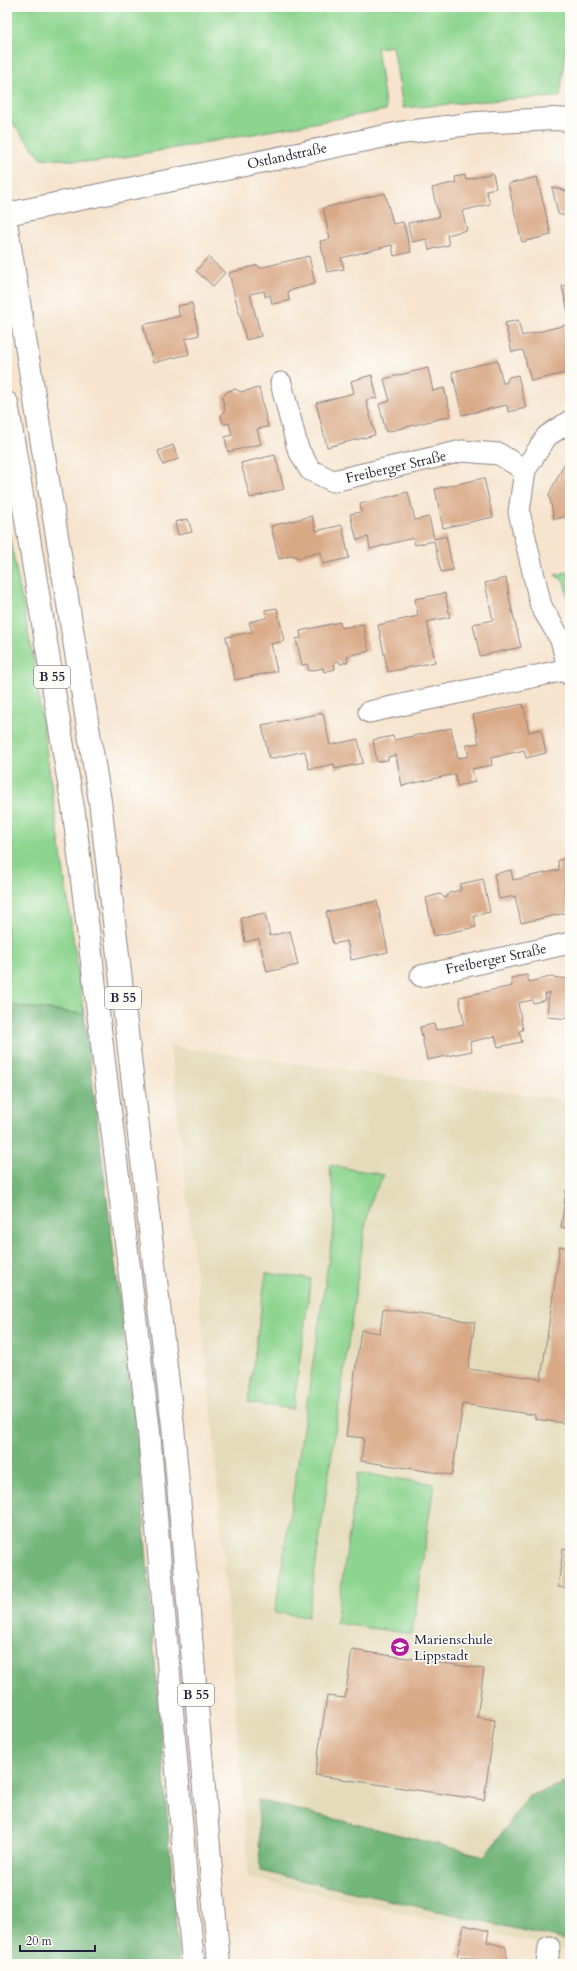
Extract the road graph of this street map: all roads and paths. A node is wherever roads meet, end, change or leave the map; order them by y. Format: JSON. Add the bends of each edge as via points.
{"nodes":[{"id":1,"x":570,"y":120,"type":"edge"},
{"id":2,"x":7,"y":214,"type":"edge"},
{"id":3,"x":7,"y":228,"type":"edge"},
{"id":4,"x":281,"y":383,"type":"dead end"},
{"id":5,"x":7,"y":403,"type":"edge"},
{"id":6,"x":570,"y":421,"type":"edge"},
{"id":7,"x":524,"y":470,"type":"junction"},
{"id":8,"x":569,"y":672,"type":"edge"},
{"id":9,"x":369,"y":712,"type":"dead end"},
{"id":10,"x":570,"y":943,"type":"edge"},
{"id":11,"x":421,"y":976,"type":"dead end"},
{"id":12,"x":193,"y":1964,"type":"edge"},
{"id":13,"x":219,"y":1964,"type":"edge"}],
"edges":[{"from":1,"to":2,"type":"main road","name":"Ostlandstraße","via":[[477,123],[400,133]]},
{"from":3,"to":13,"type":"main road","number":"B 55","via":[[101,809],[173,1426]]},
{"from":4,"to":7,"type":"street","name":"Freiberger Straße","via":[[298,449],[310,470],[333,481],[462,451],[499,454]]},
{"from":5,"to":12,"type":"main road","number":"B 55","via":[[74,814],[148,1424]]},
{"from":6,"to":7,"type":"street","via":[[547,436]]},
{"from":7,"to":8,"type":"street","via":[[519,512],[541,606],[561,640]]},
{"from":8,"to":9,"type":"street"},
{"from":10,"to":11,"type":"street","name":"Freiberger Straße"}]}
